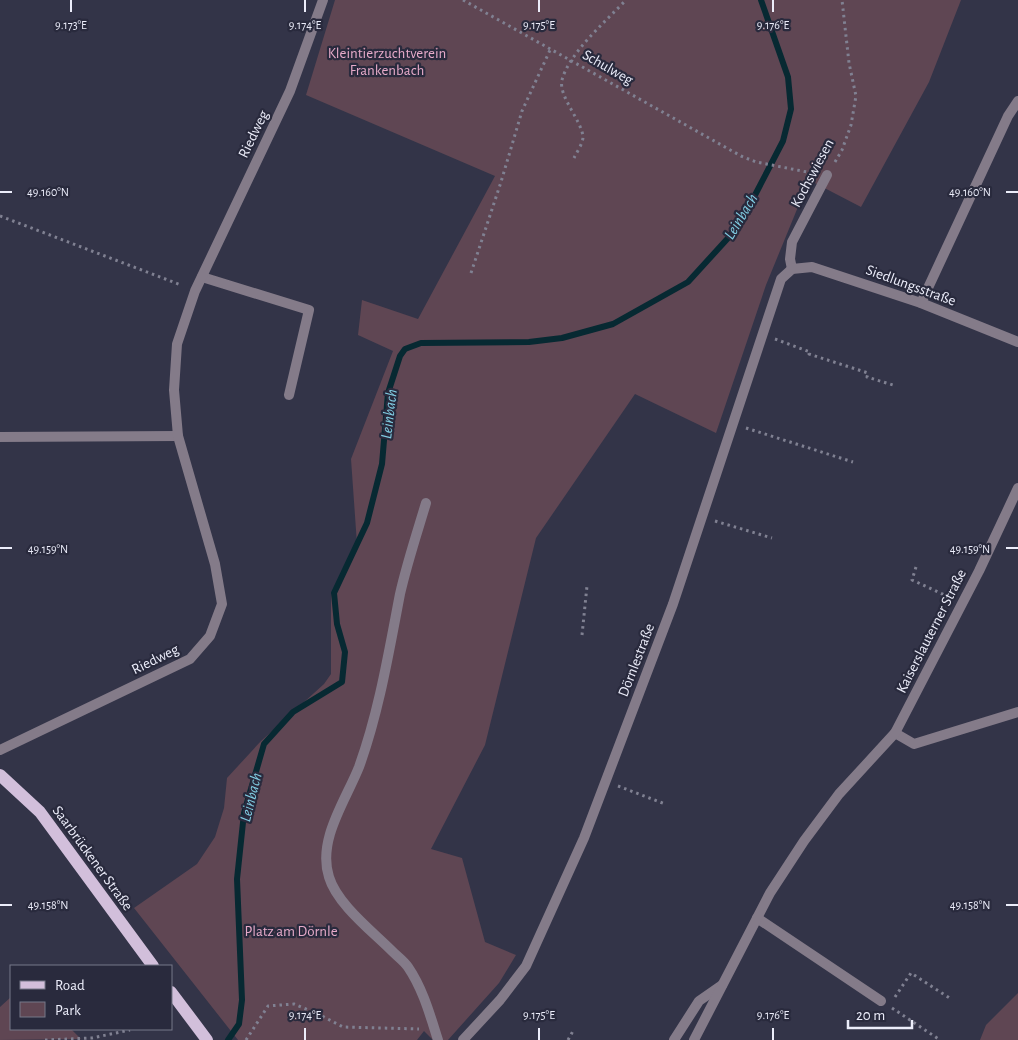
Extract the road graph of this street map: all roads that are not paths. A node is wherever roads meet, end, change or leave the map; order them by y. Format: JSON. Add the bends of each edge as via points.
{"nodes":[{"id":1,"x":323,"y":0,"type":"edge"},
{"id":2,"x":1018,"y":101,"type":"edge"},
{"id":3,"x":826,"y":176,"type":"road end"},
{"id":4,"x":792,"y":269,"type":"junction"},
{"id":5,"x":202,"y":277,"type":"junction"},
{"id":6,"x":921,"y":304,"type":"junction"},
{"id":7,"x":1018,"y":342,"type":"edge"},
{"id":8,"x":289,"y":395,"type":"dead end"},
{"id":9,"x":178,"y":436,"type":"junction"},
{"id":10,"x":0,"y":437,"type":"edge"},
{"id":11,"x":1018,"y":488,"type":"edge"},
{"id":12,"x":426,"y":503,"type":"dead end"},
{"id":13,"x":1018,"y":712,"type":"edge"},
{"id":14,"x":895,"y":733,"type":"junction"},
{"id":15,"x":0,"y":750,"type":"edge"},
{"id":16,"x":0,"y":774,"type":"edge"},
{"id":17,"x":757,"y":918,"type":"junction"},
{"id":18,"x":152,"y":965,"type":"edge"},
{"id":19,"x":722,"y":984,"type":"junction"},
{"id":20,"x":172,"y":993,"type":"edge"},
{"id":21,"x":885,"y":1003,"type":"road end"},
{"id":22,"x":206,"y":1040,"type":"edge"},
{"id":23,"x":438,"y":1040,"type":"edge"},
{"id":24,"x":463,"y":1040,"type":"edge"},
{"id":25,"x":674,"y":1040,"type":"edge"},
{"id":26,"x":694,"y":1040,"type":"edge"}],
"edges":[{"from":1,"to":5,"type":"street","name":"Riedweg","via":[[290,91]]},
{"from":2,"to":6,"type":"street","via":[[1008,116]]},
{"from":3,"to":4,"type":"street","name":"Kochswiesen","via":[[792,242]]},
{"from":4,"to":6,"type":"street","name":"Siedlungsstraße","via":[[812,267]]},
{"from":4,"to":24,"type":"street","name":"Dörnlestraße","via":[[781,279],[673,604],[584,838],[526,966]]},
{"from":5,"to":8,"type":"street","via":[[309,310]]},
{"from":5,"to":9,"type":"street","name":"Riedweg","via":[[177,344],[174,390]]},
{"from":6,"to":7,"type":"street","name":"Siedlungsstraße"},
{"from":9,"to":10,"type":"street"},
{"from":9,"to":15,"type":"street","name":"Riedweg","via":[[215,564],[222,604],[210,636],[190,660]]},
{"from":11,"to":14,"type":"street","name":"Kaiserslauterner Straße"},
{"from":12,"to":23,"type":"street","via":[[411,550],[383,682],[359,766],[331,834],[325,860],[333,888],[346,905],[408,966],[426,1003]]},
{"from":13,"to":14,"type":"street","via":[[914,744]]},
{"from":14,"to":17,"type":"street","name":"Kaiserslauterner Straße","via":[[839,794],[804,840]]},
{"from":16,"to":18,"type":"main road","name":"Saarbrückener Straße","via":[[40,812]]},
{"from":17,"to":19,"type":"street","name":"Kaiserslauterner Straße"},
{"from":17,"to":21,"type":"street"},
{"from":19,"to":25,"type":"street","via":[[699,1001]]},
{"from":19,"to":26,"type":"street","name":"Kaiserslauterner Straße"},
{"from":20,"to":22,"type":"main road"}]}
